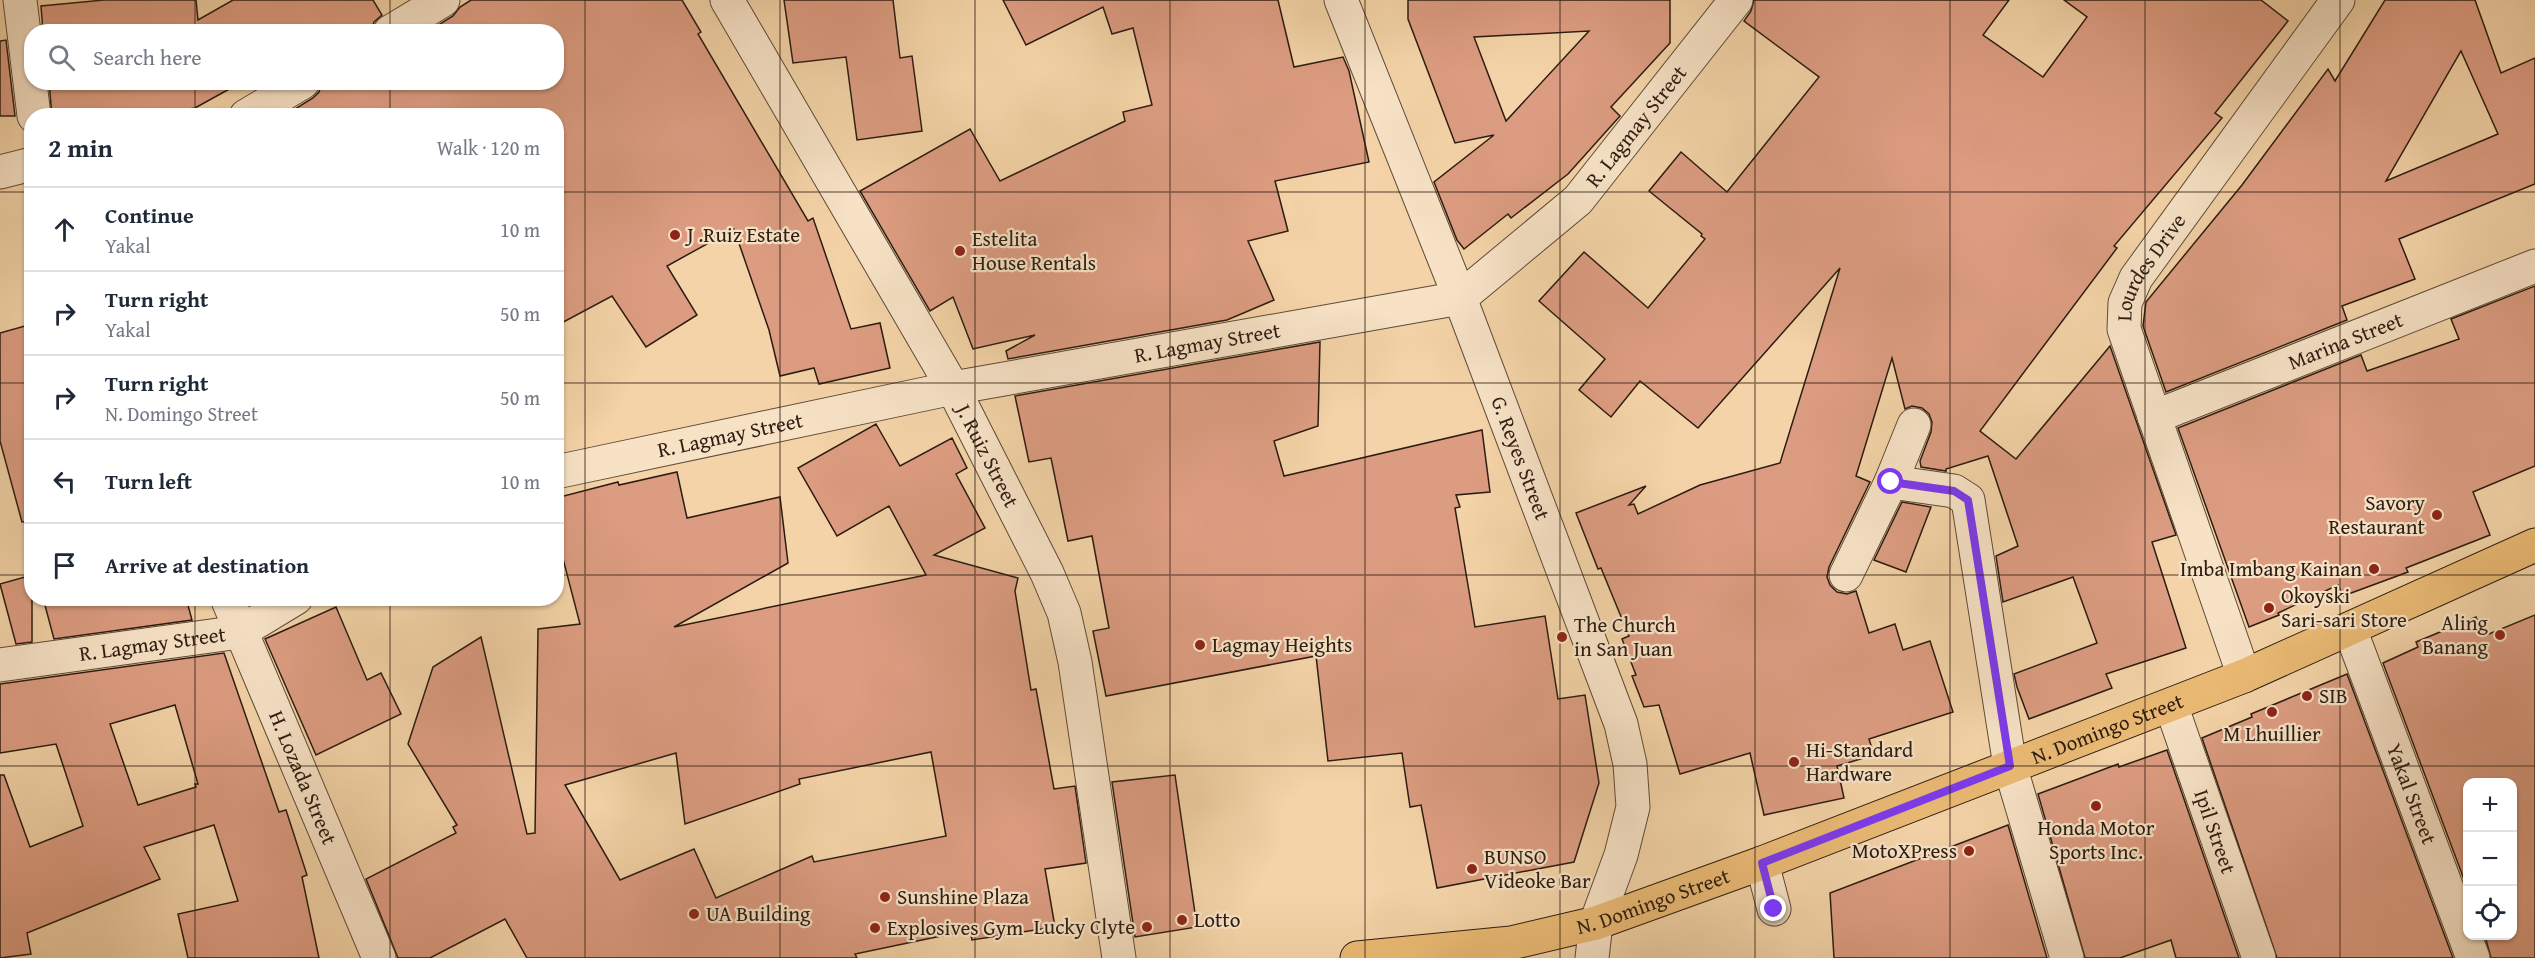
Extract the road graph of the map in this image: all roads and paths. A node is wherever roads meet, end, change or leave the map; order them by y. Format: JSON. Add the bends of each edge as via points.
{"nodes":[{"id":1,"x":20,"y":0,"type":"edge"},
{"id":2,"x":443,"y":0,"type":"edge"},
{"id":3,"x":727,"y":0,"type":"edge"},
{"id":4,"x":1341,"y":0,"type":"edge"},
{"id":5,"x":1736,"y":0,"type":"edge"},
{"id":6,"x":2338,"y":0,"type":"edge"},
{"id":7,"x":403,"y":24,"type":"edge"},
{"id":8,"x":24,"y":33,"type":"edge"},
{"id":9,"x":31,"y":90,"type":"edge"},
{"id":10,"x":290,"y":90,"type":"edge"},
{"id":11,"x":33,"y":108,"type":"edge"},
{"id":12,"x":259,"y":108,"type":"edge"},
{"id":13,"x":24,"y":166,"type":"edge"},
{"id":14,"x":0,"y":172,"type":"edge"},
{"id":15,"x":2535,"y":266,"type":"edge"},
{"id":16,"x":1460,"y":298,"type":"junction"},
{"id":17,"x":953,"y":388,"type":"junction"},
{"id":18,"x":2154,"y":417,"type":"junction"},
{"id":19,"x":1914,"y":425,"type":"dead end"},
{"id":20,"x":564,"y":470,"type":"edge"},
{"id":21,"x":1891,"y":482,"type":"junction"},
{"id":22,"x":2535,"y":545,"type":"edge"},
{"id":23,"x":1846,"y":575,"type":"dead end"},
{"id":24,"x":231,"y":606,"type":"edge"},
{"id":25,"x":283,"y":606,"type":"edge"},
{"id":26,"x":2350,"y":629,"type":"junction"},
{"id":27,"x":240,"y":632,"type":"junction"},
{"id":28,"x":0,"y":664,"type":"edge"},
{"id":29,"x":2244,"y":676,"type":"junction"},
{"id":30,"x":2171,"y":705,"type":"junction"},
{"id":31,"x":2010,"y":766,"type":"junction"},
{"id":32,"x":1762,"y":863,"type":"junction"},
{"id":33,"x":1774,"y":909,"type":"dead end"},
{"id":34,"x":1596,"y":923,"type":"junction"},
{"id":35,"x":379,"y":958,"type":"edge"},
{"id":36,"x":1119,"y":958,"type":"edge"},
{"id":37,"x":1358,"y":958,"type":"edge"},
{"id":38,"x":1592,"y":958,"type":"edge"},
{"id":39,"x":2067,"y":958,"type":"edge"},
{"id":40,"x":2259,"y":958,"type":"edge"},
{"id":41,"x":2473,"y":958,"type":"edge"}],
"edges":[{"from":1,"to":8,"type":"street"},
{"from":2,"to":7,"type":"street"},
{"from":3,"to":17,"type":"street","name":"J. Ruiz Street"},
{"from":4,"to":16,"type":"street","name":"G. Reyes Street"},
{"from":5,"to":16,"type":"street","name":"R. Lagmay Street","via":[[1578,200]]},
{"from":6,"to":18,"type":"street","name":"Lourdes Drive","via":[[2136,278],[2125,303],[2124,329]]},
{"from":9,"to":11,"type":"street"},
{"from":10,"to":12,"type":"street"},
{"from":13,"to":14,"type":"street"},
{"from":15,"to":18,"type":"street","name":"Marina Street"},
{"from":16,"to":17,"type":"street","name":"R. Lagmay Street"},
{"from":16,"to":34,"type":"street","name":"G. Reyes Street","via":[[1621,724],[1630,764],[1633,807],[1621,855]]},
{"from":17,"to":20,"type":"street","name":"R. Lagmay Street"},
{"from":17,"to":36,"type":"street","name":"J. Ruiz Street","via":[[1064,613],[1075,662]]},
{"from":18,"to":29,"type":"street","name":"Lourdes Drive"},
{"from":19,"to":21,"type":"street"},
{"from":21,"to":23,"type":"street"},
{"from":21,"to":31,"type":"street","via":[[1954,491],[1968,500]]},
{"from":22,"to":26,"type":"main road","name":"N. Domingo Street"},
{"from":24,"to":27,"type":"street","name":"H. Lozada Street"},
{"from":25,"to":27,"type":"street","name":"R. Lagmay Street"},
{"from":26,"to":29,"type":"main road","name":"N. Domingo Street"},
{"from":26,"to":41,"type":"street","name":"Yakal Street"},
{"from":27,"to":28,"type":"street","name":"R. Lagmay Street"},
{"from":27,"to":35,"type":"street","name":"H. Lozada Street"},
{"from":29,"to":30,"type":"main road","name":"N. Domingo Street"},
{"from":30,"to":31,"type":"main road","name":"N. Domingo Street"},
{"from":30,"to":40,"type":"street","name":"Ipil Street"},
{"from":31,"to":32,"type":"main road","name":"N. Domingo Street"},
{"from":31,"to":39,"type":"street"},
{"from":32,"to":33,"type":"street"},
{"from":32,"to":34,"type":"main road","name":"N. Domingo Street"},
{"from":34,"to":37,"type":"main road","name":"N. Domingo Street","via":[[1511,943]]},
{"from":34,"to":38,"type":"street","name":"G. Reyes Street"}]}
